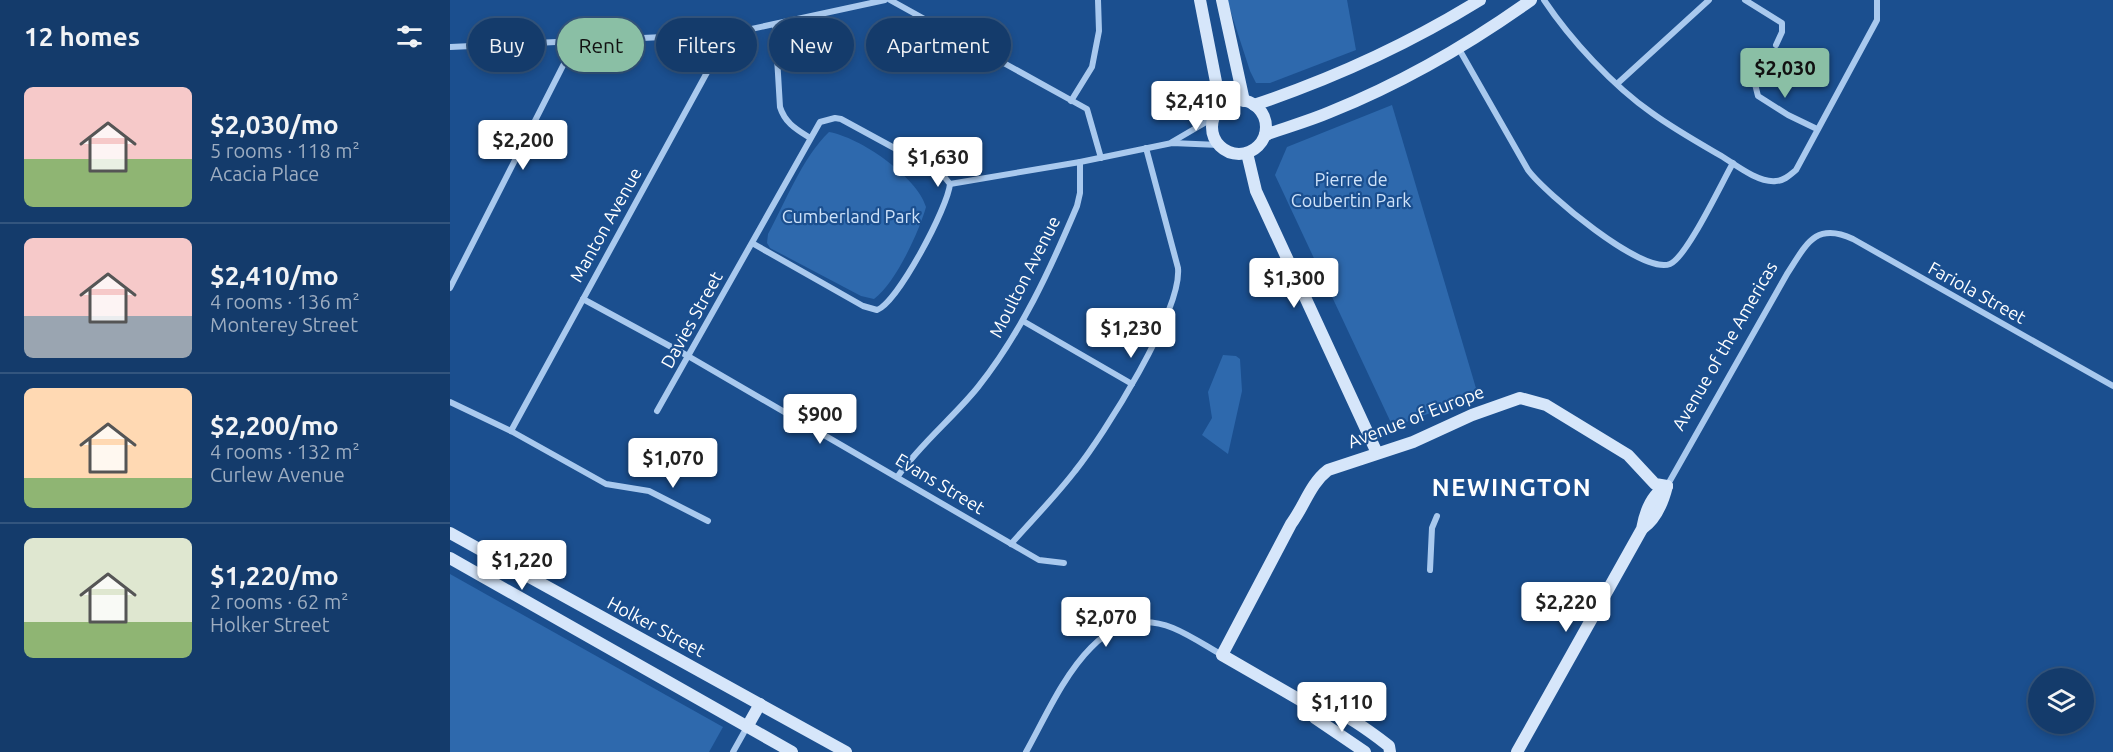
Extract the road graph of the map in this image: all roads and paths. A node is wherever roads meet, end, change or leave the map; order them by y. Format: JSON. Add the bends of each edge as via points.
{"nodes":[{"id":1,"x":885,"y":0,"type":"edge"},
{"id":2,"x":890,"y":0,"type":"edge"},
{"id":3,"x":1098,"y":0,"type":"edge"},
{"id":4,"x":1200,"y":0,"type":"edge"},
{"id":5,"x":1222,"y":0,"type":"edge"},
{"id":6,"x":1480,"y":0,"type":"edge"},
{"id":7,"x":1531,"y":0,"type":"edge"},
{"id":8,"x":1544,"y":0,"type":"edge"},
{"id":9,"x":1709,"y":0,"type":"edge"},
{"id":10,"x":1745,"y":0,"type":"edge"},
{"id":11,"x":1877,"y":0,"type":"edge"},
{"id":12,"x":802,"y":18,"type":"edge"},
{"id":13,"x":557,"y":43,"type":"edge"},
{"id":14,"x":1776,"y":45,"type":"dead end"},
{"id":15,"x":450,"y":47,"type":"edge"},
{"id":16,"x":1459,"y":49,"type":"junction"},
{"id":17,"x":1766,"y":63,"type":"dead end"},
{"id":18,"x":560,"y":72,"type":"edge"},
{"id":19,"x":707,"y":72,"type":"edge"},
{"id":20,"x":778,"y":72,"type":"edge"},
{"id":21,"x":1618,"y":83,"type":"junction"},
{"id":22,"x":1071,"y":101,"type":"junction"},
{"id":23,"x":1249,"y":103,"type":"junction"},
{"id":24,"x":1216,"y":114,"type":"junction"},
{"id":25,"x":1817,"y":129,"type":"junction"},
{"id":26,"x":1265,"y":135,"type":"junction"},
{"id":27,"x":810,"y":138,"type":"junction"},
{"id":28,"x":1172,"y":143,"type":"junction"},
{"id":29,"x":1219,"y":145,"type":"junction"},
{"id":30,"x":1146,"y":148,"type":"junction"},
{"id":31,"x":1246,"y":153,"type":"junction"},
{"id":32,"x":1101,"y":158,"type":"junction"},
{"id":33,"x":1080,"y":162,"type":"junction"},
{"id":34,"x":1732,"y":163,"type":"junction"},
{"id":35,"x":950,"y":184,"type":"junction"},
{"id":36,"x":1825,"y":232,"type":"joint"},
{"id":37,"x":752,"y":243,"type":"junction"},
{"id":38,"x":450,"y":288,"type":"edge"},
{"id":39,"x":583,"y":299,"type":"junction"},
{"id":40,"x":1023,"y":321,"type":"junction"},
{"id":41,"x":688,"y":356,"type":"junction"},
{"id":42,"x":1132,"y":384,"type":"junction"},
{"id":43,"x":2113,"y":386,"type":"edge"},
{"id":44,"x":450,"y":402,"type":"edge"},
{"id":45,"x":657,"y":411,"type":"dead end"},
{"id":46,"x":511,"y":431,"type":"junction"},
{"id":47,"x":1377,"y":453,"type":"junction"},
{"id":48,"x":898,"y":476,"type":"junction"},
{"id":49,"x":1649,"y":478,"type":"junction"},
{"id":50,"x":1667,"y":486,"type":"junction"},
{"id":51,"x":1651,"y":503,"type":"junction"},
{"id":52,"x":1437,"y":516,"type":"dead end"},
{"id":53,"x":708,"y":521,"type":"dead end"},
{"id":54,"x":1642,"y":529,"type":"junction"},
{"id":55,"x":450,"y":533,"type":"edge"},
{"id":56,"x":1011,"y":544,"type":"junction"},
{"id":57,"x":450,"y":558,"type":"edge"},
{"id":58,"x":1064,"y":563,"type":"dead end"},
{"id":59,"x":1430,"y":570,"type":"dead end"},
{"id":60,"x":1222,"y":655,"type":"junction"},
{"id":61,"x":760,"y":704,"type":"junction"},
{"id":62,"x":1307,"y":704,"type":"junction"},
{"id":63,"x":747,"y":727,"type":"junction"},
{"id":64,"x":733,"y":752,"type":"edge"},
{"id":65,"x":792,"y":752,"type":"edge"},
{"id":66,"x":846,"y":752,"type":"edge"},
{"id":67,"x":1026,"y":752,"type":"edge"},
{"id":68,"x":1365,"y":752,"type":"edge"},
{"id":69,"x":1390,"y":752,"type":"edge"},
{"id":70,"x":1517,"y":752,"type":"edge"}],
"edges":[{"from":1,"to":12,"type":"street"},
{"from":2,"to":22,"type":"street"},
{"from":3,"to":22,"type":"street","via":[[1099,31],[1092,68]]},
{"from":4,"to":24,"type":"street","via":[[1217,87]]},
{"from":5,"to":23,"type":"street"},
{"from":6,"to":23,"type":"street","via":[[1395,50],[1313,84]]},
{"from":7,"to":16,"type":"street"},
{"from":8,"to":21,"type":"street","via":[[1555,17]]},
{"from":9,"to":21,"type":"street"},
{"from":10,"to":14,"type":"street","via":[[1782,23]]},
{"from":11,"to":25,"type":"street","via":[[1877,20]]},
{"from":13,"to":15,"type":"street"},
{"from":16,"to":26,"type":"street","via":[[1330,112]]},
{"from":16,"to":34,"type":"street","via":[[1538,184],[1573,214],[1643,260],[1671,264],[1684,251]]},
{"from":17,"to":25,"type":"street","via":[[1755,84],[1758,96]]},
{"from":18,"to":38,"type":"street"},
{"from":19,"to":39,"type":"street","name":"Manton Avenue"},
{"from":20,"to":27,"type":"street","via":[[784,118]]},
{"from":21,"to":34,"type":"street","via":[[1652,114]]},
{"from":22,"to":32,"type":"street","via":[[1087,109]]},
{"from":23,"to":24,"type":"street","via":[[1230,102]]},
{"from":23,"to":26,"type":"street","via":[[1264,118]]},
{"from":24,"to":28,"type":"street"},
{"from":24,"to":29,"type":"street","via":[[1212,132]]},
{"from":25,"to":34,"type":"street","via":[[1796,170],[1782,180],[1766,181]]},
{"from":26,"to":31,"type":"street","via":[[1258,146]]},
{"from":27,"to":35,"type":"street","name":"Davies Street","via":[[820,122],[842,119],[942,174]]},
{"from":27,"to":37,"type":"street","name":"Davies Street"},
{"from":28,"to":29,"type":"street"},
{"from":28,"to":30,"type":"street"},
{"from":29,"to":31,"type":"street","via":[[1228,152]]},
{"from":30,"to":32,"type":"street"},
{"from":30,"to":42,"type":"street","via":[[1179,279],[1174,300]]},
{"from":31,"to":47,"type":"street","via":[[1256,190]]},
{"from":32,"to":33,"type":"street"},
{"from":33,"to":35,"type":"street"},
{"from":33,"to":40,"type":"street","name":"Moulton Avenue","via":[[1077,206]]},
{"from":35,"to":37,"type":"street","via":[[947,199],[912,268],[888,303],[877,310],[863,306]]},
{"from":36,"to":43,"type":"street","name":"Fariola Street","via":[[1853,239]]},
{"from":36,"to":50,"type":"street","name":"Avenue of the Americas","via":[[1807,243],[1787,274]]},
{"from":37,"to":41,"type":"street","name":"Davies Street"},
{"from":39,"to":41,"type":"street","name":"Evans Street"},
{"from":39,"to":46,"type":"street","name":"Manton Avenue"},
{"from":40,"to":42,"type":"street"},
{"from":40,"to":48,"type":"street","name":"Moulton Avenue","via":[[977,389],[910,458]]},
{"from":41,"to":45,"type":"street","name":"Davies Street"},
{"from":41,"to":48,"type":"street","name":"Evans Street"},
{"from":42,"to":56,"type":"street","via":[[1076,471]]},
{"from":44,"to":46,"type":"street"},
{"from":46,"to":53,"type":"street","via":[[606,484],[649,491]]},
{"from":47,"to":49,"type":"street","name":"Avenue of Europe","via":[[1520,399],[1546,405],[1628,455]]},
{"from":47,"to":60,"type":"street","name":"Avenue of Europe","via":[[1328,470],[1316,479]]},
{"from":48,"to":56,"type":"street","name":"Evans Street"},
{"from":49,"to":50,"type":"street","name":"Avenue of Europe","via":[[1655,484]]},
{"from":49,"to":51,"type":"street"},
{"from":50,"to":51,"type":"street","name":"Avenue of the Americas","via":[[1658,491]]},
{"from":50,"to":54,"type":"street","name":"Avenue of the Americas","via":[[1650,523]]},
{"from":51,"to":54,"type":"street","name":"Avenue of the Americas"},
{"from":52,"to":59,"type":"street","via":[[1432,528]]},
{"from":54,"to":70,"type":"street","name":"Avenue of the Americas"},
{"from":55,"to":61,"type":"street","name":"Holker Street"},
{"from":56,"to":58,"type":"street","name":"Evans Street","via":[[1039,560]]},
{"from":57,"to":63,"type":"street"},
{"from":60,"to":62,"type":"street"},
{"from":60,"to":67,"type":"street","via":[[1172,628],[1152,623],[1114,629],[1083,654]]},
{"from":61,"to":63,"type":"street"},
{"from":61,"to":66,"type":"street","name":"Holker Street"},
{"from":62,"to":68,"type":"street","via":[[1315,718]]},
{"from":62,"to":69,"type":"street","via":[[1324,705],[1370,732],[1389,746]]},
{"from":63,"to":64,"type":"street"},
{"from":63,"to":65,"type":"street"}]}
